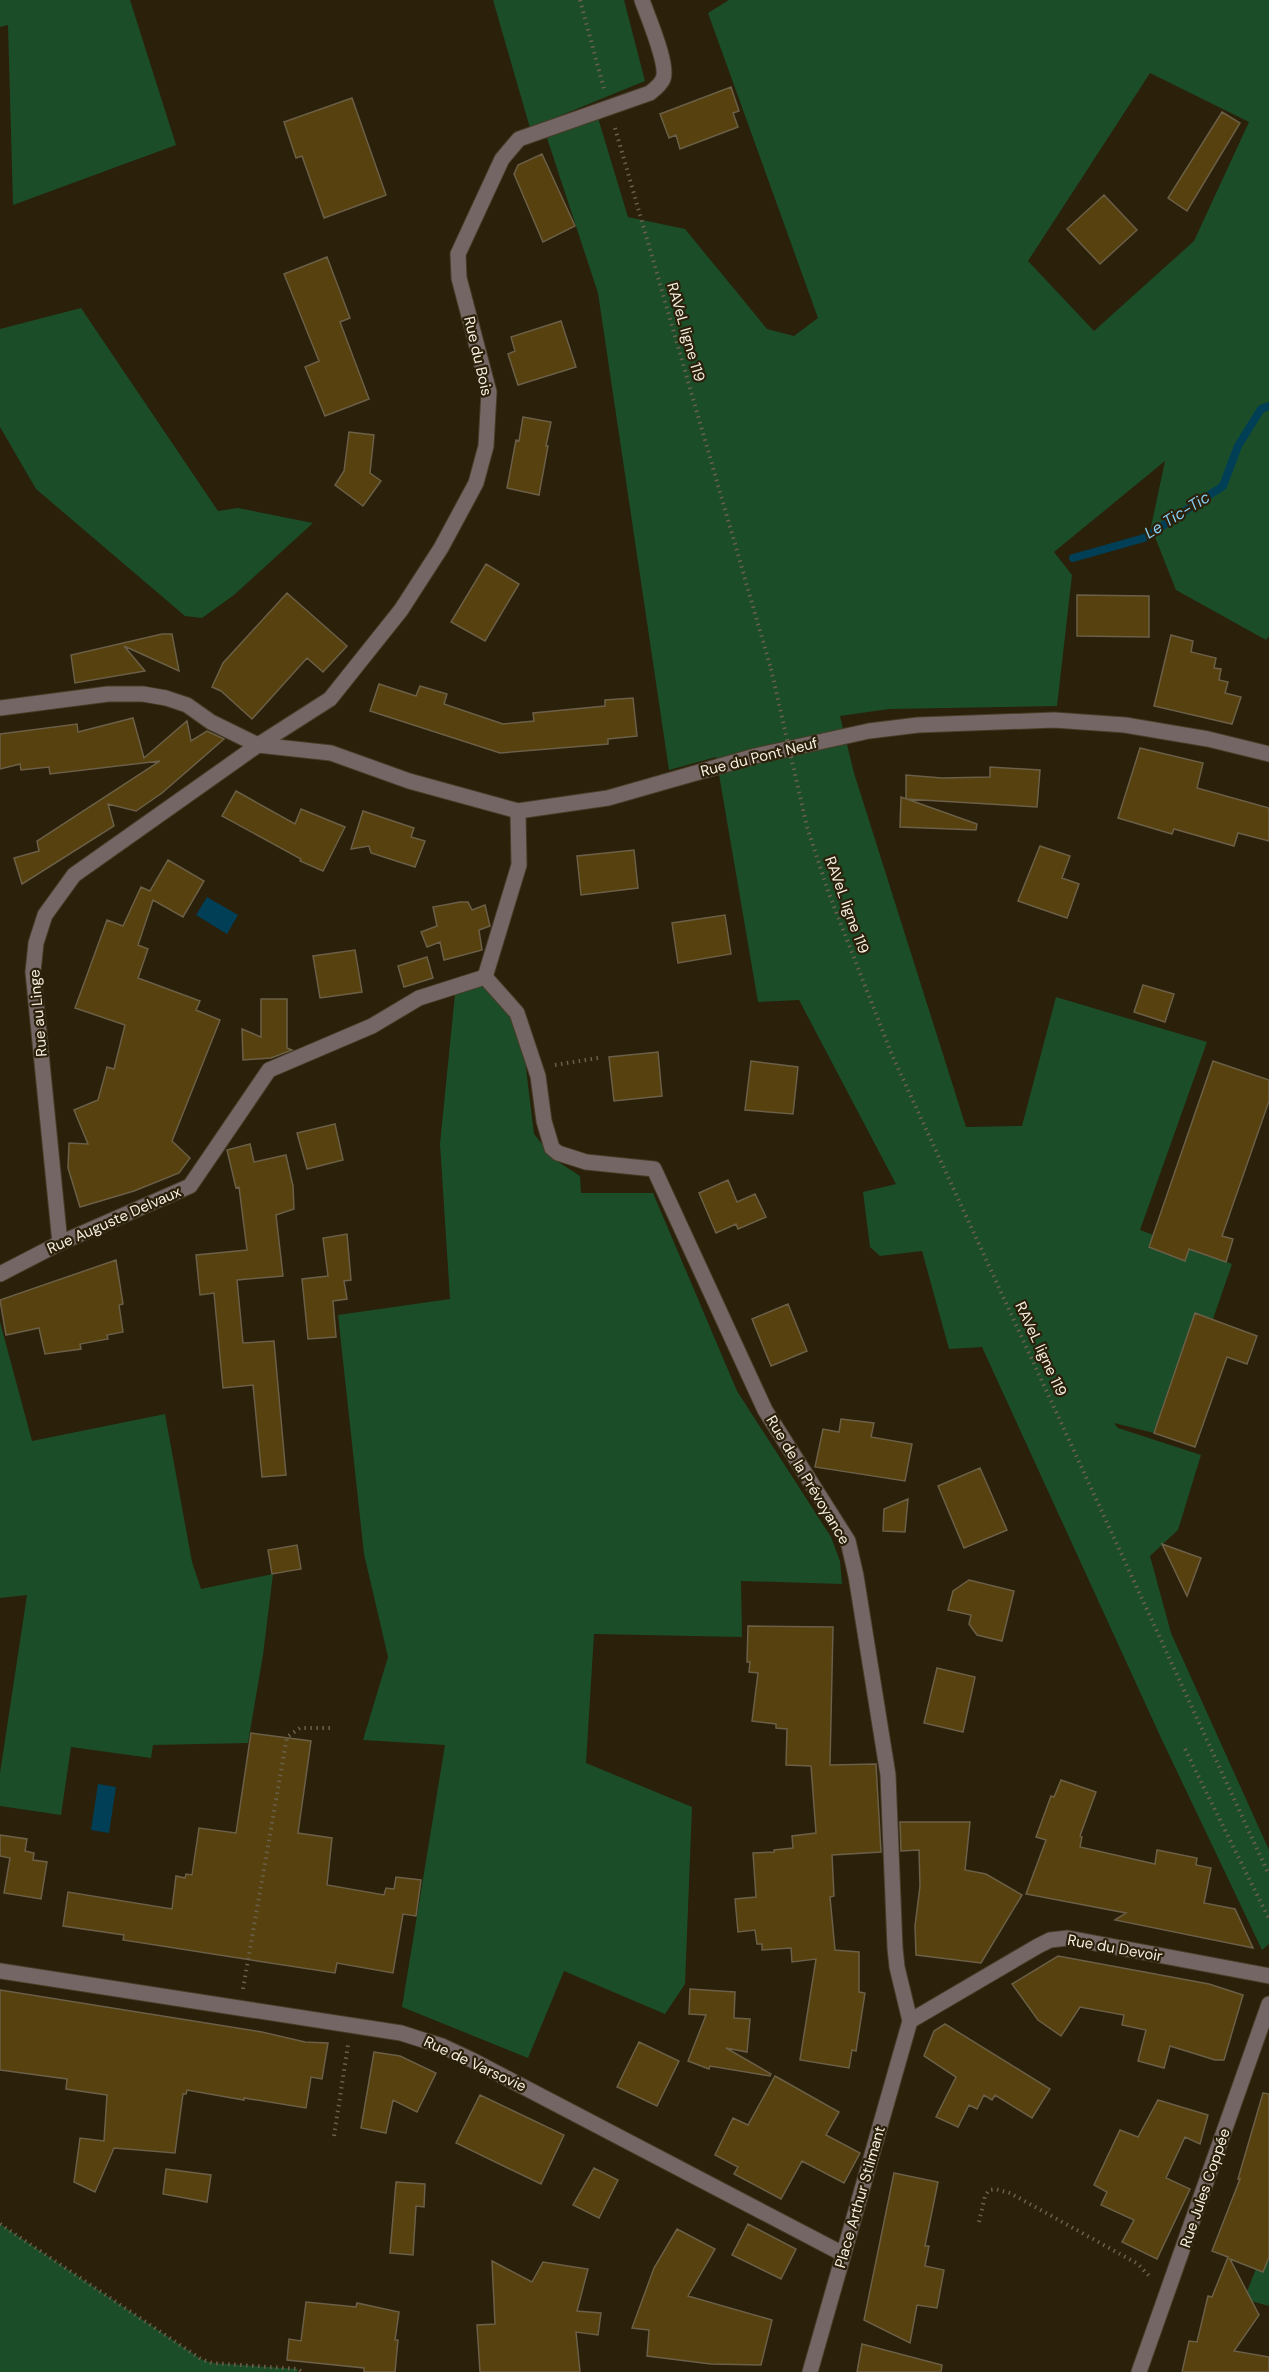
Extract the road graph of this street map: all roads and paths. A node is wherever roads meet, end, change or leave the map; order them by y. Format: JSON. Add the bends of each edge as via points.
{"nodes":[{"id":1,"x":580,"y":0,"type":"edge"},
{"id":2,"x":642,"y":0,"type":"edge"},
{"id":3,"x":609,"y":106,"type":"junction"},
{"id":4,"x":0,"y":708,"type":"edge"},
{"id":5,"x":258,"y":745,"type":"junction"},
{"id":6,"x":1269,"y":754,"type":"edge"},
{"id":7,"x":518,"y":811,"type":"junction"},
{"id":8,"x":485,"y":977,"type":"junction"},
{"id":9,"x":598,"y":1058,"type":"dead end"},
{"id":10,"x":536,"y":1068,"type":"junction"},
{"id":11,"x":60,"y":1243,"type":"junction"},
{"id":12,"x":0,"y":1274,"type":"edge"},
{"id":13,"x":330,"y":1728,"type":"dead end"},
{"id":14,"x":1185,"y":1749,"type":"dead end"},
{"id":15,"x":1269,"y":1875,"type":"edge"},
{"id":16,"x":1269,"y":1919,"type":"edge"},
{"id":17,"x":0,"y":1971,"type":"edge"},
{"id":18,"x":1269,"y":1976,"type":"edge"},
{"id":19,"x":1269,"y":2004,"type":"edge"},
{"id":20,"x":240,"y":2008,"type":"junction"},
{"id":21,"x":910,"y":2021,"type":"junction"},
{"id":22,"x":351,"y":2025,"type":"junction"},
{"id":23,"x":334,"y":2136,"type":"dead end"},
{"id":24,"x":979,"y":2223,"type":"dead end"},
{"id":25,"x":0,"y":2224,"type":"edge"},
{"id":26,"x":843,"y":2254,"type":"junction"},
{"id":27,"x":1168,"y":2293,"type":"junction"},
{"id":28,"x":302,"y":2372,"type":"edge"},
{"id":29,"x":810,"y":2372,"type":"edge"},
{"id":30,"x":1138,"y":2372,"type":"edge"}],
"edges":[{"from":1,"to":3,"type":"path","name":"RAVeL ligne 119"},
{"from":2,"to":3,"type":"street","name":"Rue du Bois","via":[[664,77],[650,93]]},
{"from":3,"to":5,"type":"street","name":"Rue du Bois","via":[[519,139],[502,159],[458,254],[459,278],[489,392],[486,446],[476,483],[441,548],[400,610],[330,699]]},
{"from":3,"to":15,"type":"path","name":"RAVeL ligne 119","bridge":true,"via":[[771,669],[807,827],[828,891],[892,1055]]},
{"from":4,"to":5,"type":"street","name":"Rue du Pont Neuf","via":[[108,694],[143,694],[187,705],[211,723]]},
{"from":5,"to":7,"type":"street","name":"Rue du Pont Neuf","via":[[331,753],[409,781]]},
{"from":5,"to":11,"type":"street","name":"Rue au Linge","via":[[74,875],[45,915],[36,943],[33,972]]},
{"from":6,"to":7,"type":"street","name":"Rue du Pont Neuf","via":[[1125,725],[1054,720],[918,725],[766,753],[608,798]]},
{"from":7,"to":8,"type":"street","via":[[519,865]]},
{"from":8,"to":10,"type":"street","via":[[517,1013]]},
{"from":8,"to":11,"type":"street","name":"Rue Auguste Delvaux","via":[[419,998],[372,1026],[269,1070],[190,1186]]},
{"from":9,"to":10,"type":"path"},
{"from":10,"to":21,"type":"street","name":"Rue de la Prévoyance","via":[[543,1121],[552,1148],[586,1162],[654,1169],[765,1410],[848,1541],[888,1775],[897,1967]]},
{"from":11,"to":12,"type":"street","name":"Rue Auguste Delvaux"},
{"from":13,"to":20,"type":"path","via":[[300,1728],[287,1737]]},
{"from":14,"to":16,"type":"path"},
{"from":17,"to":20,"type":"street","name":"Rue de Varsovie"},
{"from":18,"to":21,"type":"street","name":"Rue du Devoir","via":[[1058,1938]]},
{"from":19,"to":27,"type":"street","name":"Rue Jules Coppée"},
{"from":20,"to":22,"type":"street","name":"Rue de Varsovie"},
{"from":21,"to":26,"type":"street","name":"Place Arthur Stilmant"},
{"from":22,"to":23,"type":"path"},
{"from":22,"to":26,"type":"street","name":"Rue de Varsovie","via":[[401,2033],[452,2050]]},
{"from":24,"to":27,"type":"path","via":[[988,2190],[1010,2193],[1138,2264]]},
{"from":25,"to":28,"type":"path","via":[[201,2359]]},
{"from":26,"to":29,"type":"street","name":"Place Arthur Stilmant"},
{"from":27,"to":30,"type":"street","name":"Rue Jules Coppée"}]}
